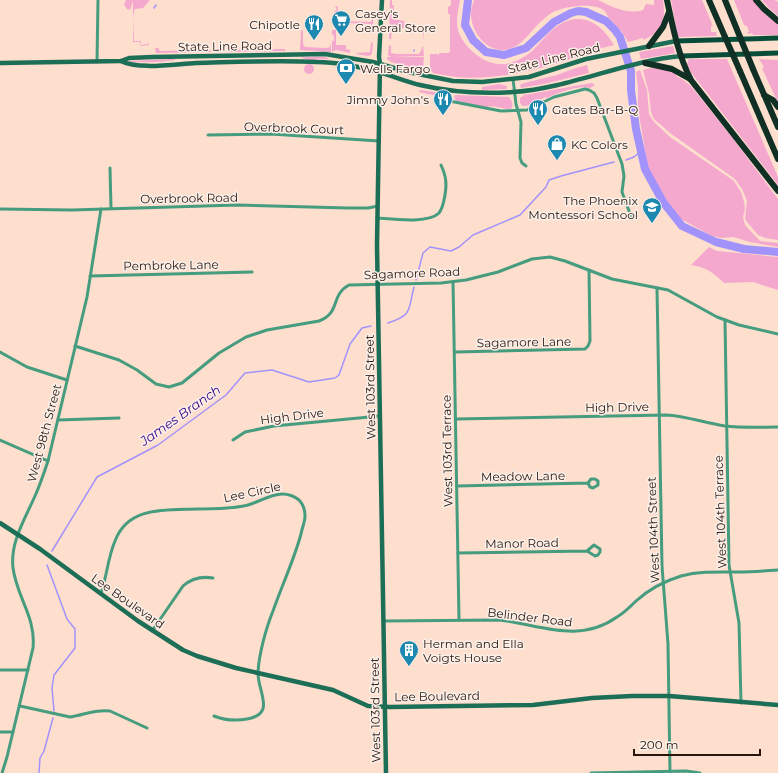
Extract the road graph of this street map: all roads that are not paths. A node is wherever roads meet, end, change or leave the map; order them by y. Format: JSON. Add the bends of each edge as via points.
{"nodes":[{"id":1,"x":98,"y":0,"type":"edge"},
{"id":2,"x":382,"y":0,"type":"edge"},
{"id":3,"x":667,"y":0,"type":"edge"},
{"id":4,"x":709,"y":0,"type":"edge"},
{"id":5,"x":725,"y":0,"type":"edge"},
{"id":6,"x":756,"y":0,"type":"edge"},
{"id":7,"x":669,"y":10,"type":"junction"},
{"id":8,"x":778,"y":21,"type":"edge"},
{"id":9,"x":778,"y":38,"type":"edge"},
{"id":10,"x":676,"y":41,"type":"junction"},
{"id":11,"x":649,"y":46,"type":"junction"},
{"id":12,"x":778,"y":53,"type":"edge"},
{"id":13,"x":682,"y":56,"type":"junction"},
{"id":14,"x":121,"y":61,"type":"junction"},
{"id":15,"x":97,"y":62,"type":"junction"},
{"id":16,"x":0,"y":63,"type":"edge"},
{"id":17,"x":645,"y":63,"type":"junction"},
{"id":18,"x":380,"y":64,"type":"junction"},
{"id":19,"x":380,"y":73,"type":"junction"},
{"id":20,"x":513,"y":79,"type":"junction"},
{"id":21,"x":691,"y":80,"type":"junction"},
{"id":22,"x":514,"y":92,"type":"junction"},
{"id":23,"x":764,"y":95,"type":"junction"},
{"id":24,"x":439,"y":99,"type":"dead end"},
{"id":25,"x":778,"y":108,"type":"edge"},
{"id":26,"x":518,"y":111,"type":"junction"},
{"id":27,"x":778,"y":127,"type":"edge"},
{"id":28,"x":208,"y":135,"type":"dead end"},
{"id":29,"x":379,"y":141,"type":"junction"},
{"id":30,"x":778,"y":159,"type":"edge"},
{"id":31,"x":441,"y":165,"type":"dead end"},
{"id":32,"x":526,"y":166,"type":"dead end"},
{"id":33,"x":110,"y":168,"type":"dead end"},
{"id":34,"x":778,"y":191,"type":"edge"},
{"id":35,"x":378,"y":206,"type":"junction"},
{"id":36,"x":111,"y":208,"type":"junction"},
{"id":37,"x":100,"y":209,"type":"junction"},
{"id":38,"x":0,"y":210,"type":"edge"},
{"id":39,"x":378,"y":218,"type":"junction"},
{"id":40,"x":632,"y":219,"type":"dead end"},
{"id":41,"x":589,"y":270,"type":"junction"},
{"id":42,"x":252,"y":272,"type":"dead end"},
{"id":43,"x":90,"y":276,"type":"junction"},
{"id":44,"x":453,"y":282,"type":"junction"},
{"id":45,"x":378,"y":284,"type":"junction"},
{"id":46,"x":657,"y":288,"type":"junction"},
{"id":47,"x":725,"y":320,"type":"junction"},
{"id":48,"x":778,"y":334,"type":"edge"},
{"id":49,"x":76,"y":346,"type":"junction"},
{"id":50,"x":0,"y":352,"type":"edge"},
{"id":51,"x":455,"y":352,"type":"junction"},
{"id":52,"x":67,"y":380,"type":"junction"},
{"id":53,"x":659,"y":415,"type":"junction"},
{"id":54,"x":380,"y":416,"type":"junction"},
{"id":55,"x":119,"y":418,"type":"dead end"},
{"id":56,"x":456,"y":419,"type":"junction"},
{"id":57,"x":58,"y":420,"type":"junction"},
{"id":58,"x":727,"y":426,"type":"junction"},
{"id":59,"x":778,"y":427,"type":"edge"},
{"id":60,"x":0,"y":440,"type":"edge"},
{"id":61,"x":233,"y":440,"type":"dead end"},
{"id":62,"x":48,"y":461,"type":"junction"},
{"id":63,"x":588,"y":484,"type":"dead end"},
{"id":64,"x":457,"y":486,"type":"junction"},
{"id":65,"x":0,"y":523,"type":"edge"},
{"id":66,"x":18,"y":534,"type":"junction"},
{"id":67,"x":587,"y":551,"type":"dead end"},
{"id":68,"x":458,"y":553,"type":"junction"},
{"id":69,"x":778,"y":570,"type":"edge"},
{"id":70,"x":730,"y":572,"type":"junction"},
{"id":71,"x":213,"y":578,"type":"dead end"},
{"id":72,"x":663,"y":584,"type":"junction"},
{"id":73,"x":101,"y":593,"type":"junction"},
{"id":74,"x":459,"y":620,"type":"junction"},
{"id":75,"x":384,"y":621,"type":"junction"},
{"id":76,"x":152,"y":630,"type":"junction"},
{"id":77,"x":0,"y":670,"type":"edge"},
{"id":78,"x":28,"y":670,"type":"junction"},
{"id":79,"x":258,"y":673,"type":"junction"},
{"id":80,"x":669,"y":696,"type":"junction"},
{"id":81,"x":741,"y":703,"type":"junction"},
{"id":82,"x":778,"y":705,"type":"edge"},
{"id":83,"x":20,"y":706,"type":"junction"},
{"id":84,"x":385,"y":707,"type":"junction"},
{"id":85,"x":214,"y":716,"type":"dead end"},
{"id":86,"x":146,"y":728,"type":"dead end"},
{"id":87,"x":0,"y":732,"type":"edge"},
{"id":88,"x":13,"y":732,"type":"junction"},
{"id":89,"x":670,"y":772,"type":"junction"},
{"id":90,"x":2,"y":773,"type":"edge"},
{"id":91,"x":386,"y":773,"type":"edge"},
{"id":92,"x":591,"y":773,"type":"edge"},
{"id":93,"x":700,"y":773,"type":"edge"}],
"edges":[{"from":1,"to":15,"type":"street"},
{"from":2,"to":18,"type":"main road","name":"West 103rd Street"},
{"from":3,"to":7,"type":"highway"},
{"from":4,"to":30,"type":"highway","bridge":true},
{"from":5,"to":23,"type":"highway","bridge":true},
{"from":6,"to":8,"type":"highway"},
{"from":7,"to":10,"type":"highway"},
{"from":7,"to":11,"type":"highway","via":[[663,27]]},
{"from":9,"to":10,"type":"main road","name":"State Line Road"},
{"from":10,"to":11,"type":"main road","name":"State Line Road"},
{"from":10,"to":13,"type":"highway"},
{"from":11,"to":20,"type":"main road","name":"State Line Road","via":[[586,59],[529,77]]},
{"from":12,"to":13,"type":"main road","name":"State Line Road"},
{"from":13,"to":17,"type":"main road","name":"State Line Road"},
{"from":13,"to":21,"type":"highway"},
{"from":14,"to":15,"type":"main road","name":"State Line Road"},
{"from":14,"to":18,"type":"main road","name":"State Line Road","via":[[153,57],[325,54]]},
{"from":14,"to":19,"type":"main road","name":"State Line Road","via":[[128,65],[317,62],[348,65]]},
{"from":15,"to":16,"type":"main road","name":"State Line Road"},
{"from":17,"to":21,"type":"highway","via":[[672,69]]},
{"from":17,"to":22,"type":"main road","name":"State Line Road","via":[[546,87]]},
{"from":18,"to":19,"type":"main road","name":"West 103rd Street"},
{"from":18,"to":20,"type":"main road","name":"State Line Road","via":[[453,81]]},
{"from":19,"to":22,"type":"main road","name":"State Line Road","via":[[436,88]]},
{"from":19,"to":29,"type":"main road","name":"West 103rd Street"},
{"from":20,"to":22,"type":"street"},
{"from":21,"to":34,"type":"highway"},
{"from":22,"to":26,"type":"street"},
{"from":23,"to":25,"type":"highway","via":[[773,100]]},
{"from":23,"to":27,"type":"highway"},
{"from":24,"to":26,"type":"street","via":[[502,111]]},
{"from":26,"to":32,"type":"street","via":[[521,122],[520,158]]},
{"from":26,"to":40,"type":"street","via":[[579,90],[594,93],[622,164],[622,192]]},
{"from":28,"to":29,"type":"street","name":"Overbrook Court","via":[[271,134]]},
{"from":29,"to":35,"type":"main road","name":"West 103rd Street"},
{"from":31,"to":39,"type":"street","via":[[447,186],[444,204],[439,212],[425,219]]},
{"from":33,"to":36,"type":"street"},
{"from":35,"to":36,"type":"street","name":"Overbrook Road","via":[[348,208],[237,205]]},
{"from":35,"to":39,"type":"main road","name":"West 103rd Street"},
{"from":36,"to":37,"type":"street","name":"Overbrook Road"},
{"from":37,"to":38,"type":"street","name":"Overbrook Road"},
{"from":37,"to":43,"type":"street","name":"West 98th Street"},
{"from":39,"to":45,"type":"main road","name":"West 103rd Street"},
{"from":41,"to":44,"type":"street","name":"Sagamore Road","via":[[558,258],[542,257],[478,278]]},
{"from":41,"to":46,"type":"street","name":"Sagamore Road","via":[[623,282]]},
{"from":41,"to":51,"type":"street","name":"Sagamore Lane","via":[[590,341],[585,349]]},
{"from":42,"to":43,"type":"street","name":"Pembroke Lane"},
{"from":43,"to":49,"type":"street","name":"West 98th Street"},
{"from":44,"to":45,"type":"street","name":"Sagamore Road"},
{"from":44,"to":51,"type":"street","name":"West 103rd Terrace"},
{"from":45,"to":49,"type":"street","name":"Sagamore Road","via":[[349,285],[339,293],[332,313],[324,320],[267,330],[246,337],[219,353],[182,383],[173,386],[156,384],[129,365]]},
{"from":45,"to":54,"type":"main road","name":"West 103rd Street"},
{"from":46,"to":47,"type":"street","name":"Sagamore Road","via":[[673,292]]},
{"from":46,"to":53,"type":"street","name":"West 104th Street"},
{"from":47,"to":48,"type":"street","name":"Sagamore Road"},
{"from":47,"to":58,"type":"street","name":"West 104th Terrace"},
{"from":49,"to":52,"type":"street","name":"West 98th Street"},
{"from":50,"to":52,"type":"street","via":[[27,367]]},
{"from":51,"to":56,"type":"street","name":"West 103rd Terrace"},
{"from":52,"to":57,"type":"street","name":"West 98th Street"},
{"from":53,"to":56,"type":"street","name":"High Drive"},
{"from":53,"to":58,"type":"street","name":"High Drive","via":[[688,417]]},
{"from":53,"to":72,"type":"street","name":"West 104th Street"},
{"from":54,"to":61,"type":"street","name":"High Drive","via":[[274,426],[245,432]]},
{"from":54,"to":75,"type":"main road","name":"West 103rd Street"},
{"from":55,"to":57,"type":"street"},
{"from":56,"to":64,"type":"street","name":"West 103rd Terrace"},
{"from":57,"to":62,"type":"street","name":"West 98th Street"},
{"from":58,"to":59,"type":"street","name":"High Drive"},
{"from":58,"to":70,"type":"street","name":"West 104th Terrace"},
{"from":60,"to":62,"type":"street"},
{"from":62,"to":66,"type":"street","name":"West 98th Street"},
{"from":63,"to":64,"type":"street","name":"Meadow Lane"},
{"from":64,"to":68,"type":"street","name":"West 103rd Terrace"},
{"from":65,"to":66,"type":"main road","name":"Lee Boulevard"},
{"from":66,"to":73,"type":"main road","name":"Lee Boulevard"},
{"from":66,"to":78,"type":"street","name":"West 98th Street","via":[[14,546],[13,568],[34,634]]},
{"from":67,"to":68,"type":"street","name":"Manor Road"},
{"from":68,"to":74,"type":"street","name":"West 103rd Terrace"},
{"from":69,"to":70,"type":"street","name":"Belinder Road"},
{"from":70,"to":72,"type":"street","name":"Belinder Road","via":[[694,573]]},
{"from":70,"to":81,"type":"street","name":"West 104th Terrace","via":[[739,623]]},
{"from":71,"to":76,"type":"street","via":[[188,581]]},
{"from":72,"to":74,"type":"street","name":"Belinder Road","via":[[647,592],[608,623],[581,632],[561,632],[500,620]]},
{"from":72,"to":80,"type":"street","name":"West 104th Street","via":[[668,626]]},
{"from":73,"to":76,"type":"main road","name":"Lee Boulevard"},
{"from":73,"to":79,"type":"street","name":"Lee Circle","via":[[118,535],[139,515],[156,510],[246,506],[281,494],[290,494],[301,502],[304,522],[267,627]]},
{"from":74,"to":75,"type":"street","name":"Belinder Road"},
{"from":75,"to":84,"type":"main road","name":"West 103rd Street"},
{"from":76,"to":79,"type":"main road","name":"Lee Boulevard","via":[[197,656]]},
{"from":77,"to":78,"type":"street"},
{"from":78,"to":83,"type":"street","name":"West 98th Street"},
{"from":79,"to":84,"type":"main road","name":"Lee Boulevard","via":[[333,690],[368,706]]},
{"from":79,"to":85,"type":"street","via":[[263,697],[260,714],[242,720]]},
{"from":80,"to":81,"type":"main road","name":"Lee Boulevard"},
{"from":80,"to":84,"type":"main road","name":"Lee Boulevard","via":[[604,697],[533,705]]},
{"from":80,"to":89,"type":"street","name":"West 104th Street"},
{"from":81,"to":82,"type":"main road","name":"Lee Boulevard"},
{"from":83,"to":86,"type":"street","via":[[70,717],[103,710]]},
{"from":83,"to":88,"type":"street","name":"West 98th Street"},
{"from":84,"to":91,"type":"main road","name":"West 103rd Street"},
{"from":87,"to":88,"type":"street"},
{"from":88,"to":90,"type":"street","name":"West 98th Street"},
{"from":89,"to":92,"type":"street"},
{"from":89,"to":93,"type":"street"}]}
